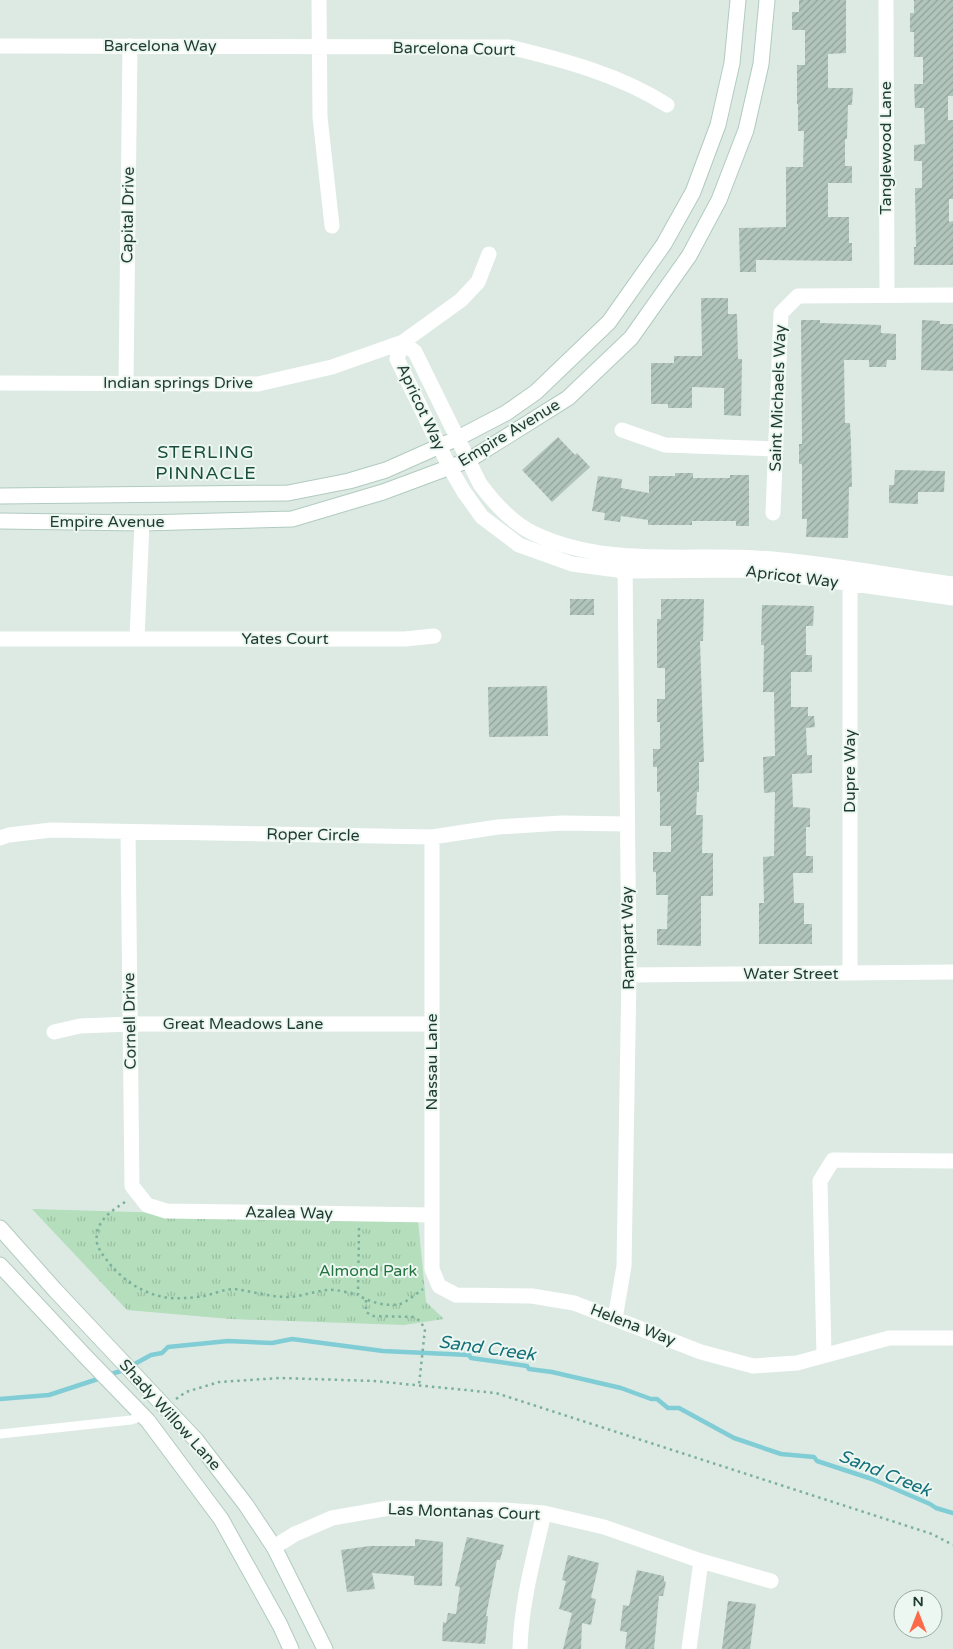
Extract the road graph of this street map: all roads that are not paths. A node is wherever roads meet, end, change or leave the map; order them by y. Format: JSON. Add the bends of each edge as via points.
{"nodes":[{"id":1,"x":319,"y":0,"type":"edge"},
{"id":2,"x":738,"y":0,"type":"edge"},
{"id":3,"x":767,"y":0,"type":"edge"},
{"id":4,"x":886,"y":0,"type":"edge"},
{"id":5,"x":0,"y":46,"type":"edge"},
{"id":6,"x":130,"y":46,"type":"junction"},
{"id":7,"x":320,"y":47,"type":"junction"},
{"id":8,"x":667,"y":104,"type":"dead end"},
{"id":9,"x":332,"y":226,"type":"dead end"},
{"id":10,"x":489,"y":254,"type":"dead end"},
{"id":11,"x":887,"y":295,"type":"junction"},
{"id":12,"x":953,"y":295,"type":"edge"},
{"id":13,"x":403,"y":342,"type":"junction"},
{"id":14,"x":0,"y":383,"type":"edge"},
{"id":15,"x":126,"y":383,"type":"junction"},
{"id":16,"x":622,"y":430,"type":"dead end"},
{"id":17,"x":458,"y":438,"type":"junction"},
{"id":18,"x":439,"y":446,"type":"junction"},
{"id":19,"x":776,"y":449,"type":"junction"},
{"id":20,"x":469,"y":460,"type":"junction"},
{"id":21,"x":450,"y":468,"type":"junction"},
{"id":22,"x":0,"y":496,"type":"edge"},
{"id":23,"x":773,"y":513,"type":"dead end"},
{"id":24,"x":0,"y":521,"type":"edge"},
{"id":25,"x":142,"y":523,"type":"junction"},
{"id":26,"x":625,"y":564,"type":"junction"},
{"id":27,"x":850,"y":576,"type":"junction"},
{"id":28,"x":953,"y":584,"type":"edge"},
{"id":29,"x":953,"y":598,"type":"edge"},
{"id":30,"x":434,"y":636,"type":"dead end"},
{"id":31,"x":0,"y":639,"type":"edge"},
{"id":32,"x":137,"y":639,"type":"junction"},
{"id":33,"x":626,"y":824,"type":"junction"},
{"id":34,"x":128,"y":832,"type":"junction"},
{"id":35,"x":432,"y":837,"type":"junction"},
{"id":36,"x":0,"y":838,"type":"edge"},
{"id":37,"x":953,"y":972,"type":"edge"},
{"id":38,"x":850,"y":973,"type":"junction"},
{"id":39,"x":629,"y":975,"type":"junction"},
{"id":40,"x":130,"y":1024,"type":"junction"},
{"id":41,"x":432,"y":1024,"type":"junction"},
{"id":42,"x":54,"y":1032,"type":"dead end"},
{"id":43,"x":953,"y":1161,"type":"edge"},
{"id":44,"x":142,"y":1199,"type":"joint"},
{"id":45,"x":432,"y":1215,"type":"junction"},
{"id":46,"x":0,"y":1228,"type":"edge"},
{"id":47,"x":0,"y":1264,"type":"edge"},
{"id":48,"x":438,"y":1282,"type":"joint"},
{"id":49,"x":614,"y":1319,"type":"junction"},
{"id":50,"x":953,"y":1338,"type":"edge"},
{"id":51,"x":824,"y":1355,"type":"junction"},
{"id":52,"x":143,"y":1416,"type":"junction"},
{"id":53,"x":0,"y":1434,"type":"edge"},
{"id":54,"x":544,"y":1513,"type":"junction"},
{"id":55,"x":274,"y":1547,"type":"junction"},
{"id":56,"x":701,"y":1562,"type":"junction"},
{"id":57,"x":771,"y":1581,"type":"dead end"},
{"id":58,"x":290,"y":1649,"type":"edge"},
{"id":59,"x":325,"y":1649,"type":"edge"},
{"id":60,"x":520,"y":1649,"type":"edge"},
{"id":61,"x":690,"y":1649,"type":"edge"}],
"edges":[{"from":1,"to":7,"type":"street"},
{"from":2,"to":17,"type":"street","name":"Empire Avenue","via":[[732,62],[718,125],[693,192],[664,244],[609,322],[536,392],[506,413]]},
{"from":3,"to":20,"type":"street","name":"Empire Avenue","via":[[760,64],[746,130],[719,200],[689,256],[631,338],[568,398]]},
{"from":4,"to":11,"type":"street","name":"Tanglewood Lane"},
{"from":5,"to":6,"type":"street","name":"Barcelona Way"},
{"from":6,"to":7,"type":"street","name":"Barcelona Way"},
{"from":6,"to":15,"type":"street","name":"Capital Drive"},
{"from":7,"to":8,"type":"street","name":"Barcelona Court","via":[[509,47],[566,61],[645,91]]},
{"from":7,"to":9,"type":"street","via":[[320,117]]},
{"from":10,"to":13,"type":"street","name":"Indian springs Drive","via":[[478,282],[461,300]]},
{"from":11,"to":12,"type":"street","name":"Saint Michaels Way"},
{"from":11,"to":19,"type":"street","name":"Saint Michaels Way","via":[[798,296],[781,313]]},
{"from":13,"to":15,"type":"street","name":"Indian springs Drive","via":[[332,366],[258,384]]},
{"from":13,"to":17,"type":"street","name":"Apricot Way","via":[[415,352]]},
{"from":13,"to":18,"type":"street","name":"Apricot Way","via":[[397,360]]},
{"from":14,"to":15,"type":"street","name":"Indian springs Drive"},
{"from":16,"to":19,"type":"street","via":[[665,446]]},
{"from":17,"to":18,"type":"street","name":"Empire Avenue"},
{"from":17,"to":20,"type":"street","name":"Apricot Way"},
{"from":18,"to":21,"type":"street","name":"Apricot Way"},
{"from":18,"to":22,"type":"street","name":"Empire Avenue","via":[[386,470],[348,482],[288,493]]},
{"from":19,"to":23,"type":"street","name":"Saint Michaels Way"},
{"from":20,"to":21,"type":"street","name":"Empire Avenue"},
{"from":20,"to":26,"type":"street","name":"Apricot Way","via":[[480,484],[493,501],[532,532]]},
{"from":21,"to":25,"type":"street","name":"Empire Avenue","via":[[292,519]]},
{"from":21,"to":26,"type":"street","name":"Apricot Way","via":[[482,517],[519,545],[572,564]]},
{"from":24,"to":25,"type":"street","name":"Empire Avenue"},
{"from":25,"to":32,"type":"street"},
{"from":26,"to":27,"type":"street","name":"Apricot Way"},
{"from":26,"to":33,"type":"street","name":"Rampart Way"},
{"from":27,"to":28,"type":"street","name":"Apricot Way"},
{"from":27,"to":29,"type":"street","name":"Apricot Way"},
{"from":27,"to":38,"type":"street","name":"Dupre Way"},
{"from":30,"to":32,"type":"street","name":"Yates Court","via":[[405,639]]},
{"from":31,"to":32,"type":"street"},
{"from":33,"to":35,"type":"street","name":"Roper Circle","via":[[498,827]]},
{"from":33,"to":39,"type":"street","name":"Rampart Way"},
{"from":34,"to":35,"type":"street","name":"Roper Circle"},
{"from":34,"to":36,"type":"street","name":"Roper Circle","via":[[51,830]]},
{"from":34,"to":40,"type":"street","name":"Cornell Drive"},
{"from":35,"to":41,"type":"street","name":"Nassau Lane"},
{"from":37,"to":38,"type":"street","name":"Water Street"},
{"from":38,"to":39,"type":"street","name":"Water Street"},
{"from":39,"to":49,"type":"street","name":"Rampart Way","via":[[624,1266]]},
{"from":40,"to":41,"type":"street","name":"Great Meadows Lane"},
{"from":40,"to":42,"type":"street","name":"Great Meadows Lane","via":[[80,1026]]},
{"from":40,"to":44,"type":"street","name":"Cornell Drive","via":[[132,1186]]},
{"from":41,"to":45,"type":"street","name":"Nassau Lane"},
{"from":43,"to":51,"type":"street","via":[[833,1160],[820,1180]]},
{"from":44,"to":45,"type":"street","name":"Azalea Way","via":[[166,1211]]},
{"from":45,"to":48,"type":"street","name":"Nassau Lane","via":[[432,1269]]},
{"from":46,"to":55,"type":"street","name":"Shady Willow Lane","via":[[196,1440]]},
{"from":47,"to":52,"type":"street","name":"Shady Willow Lane"},
{"from":48,"to":49,"type":"street","name":"Helena Way","via":[[456,1295],[532,1296],[574,1303]]},
{"from":49,"to":51,"type":"street","name":"Helena Way","via":[[701,1352],[752,1366],[797,1363]]},
{"from":50,"to":51,"type":"street","name":"Helena Way","via":[[889,1338]]},
{"from":52,"to":53,"type":"lane"},
{"from":52,"to":58,"type":"street","name":"Shady Willow Lane","via":[[221,1519]]},
{"from":54,"to":55,"type":"street","name":"Las Montanas Court","via":[[388,1508],[332,1518],[294,1534]]},
{"from":54,"to":56,"type":"street","name":"Las Montanas Court","via":[[604,1527]]},
{"from":54,"to":60,"type":"street","via":[[520,1631]]},
{"from":55,"to":59,"type":"street","name":"Shady Willow Lane"},
{"from":56,"to":57,"type":"street","name":"Las Montanas Court"},
{"from":56,"to":61,"type":"street"}]}
